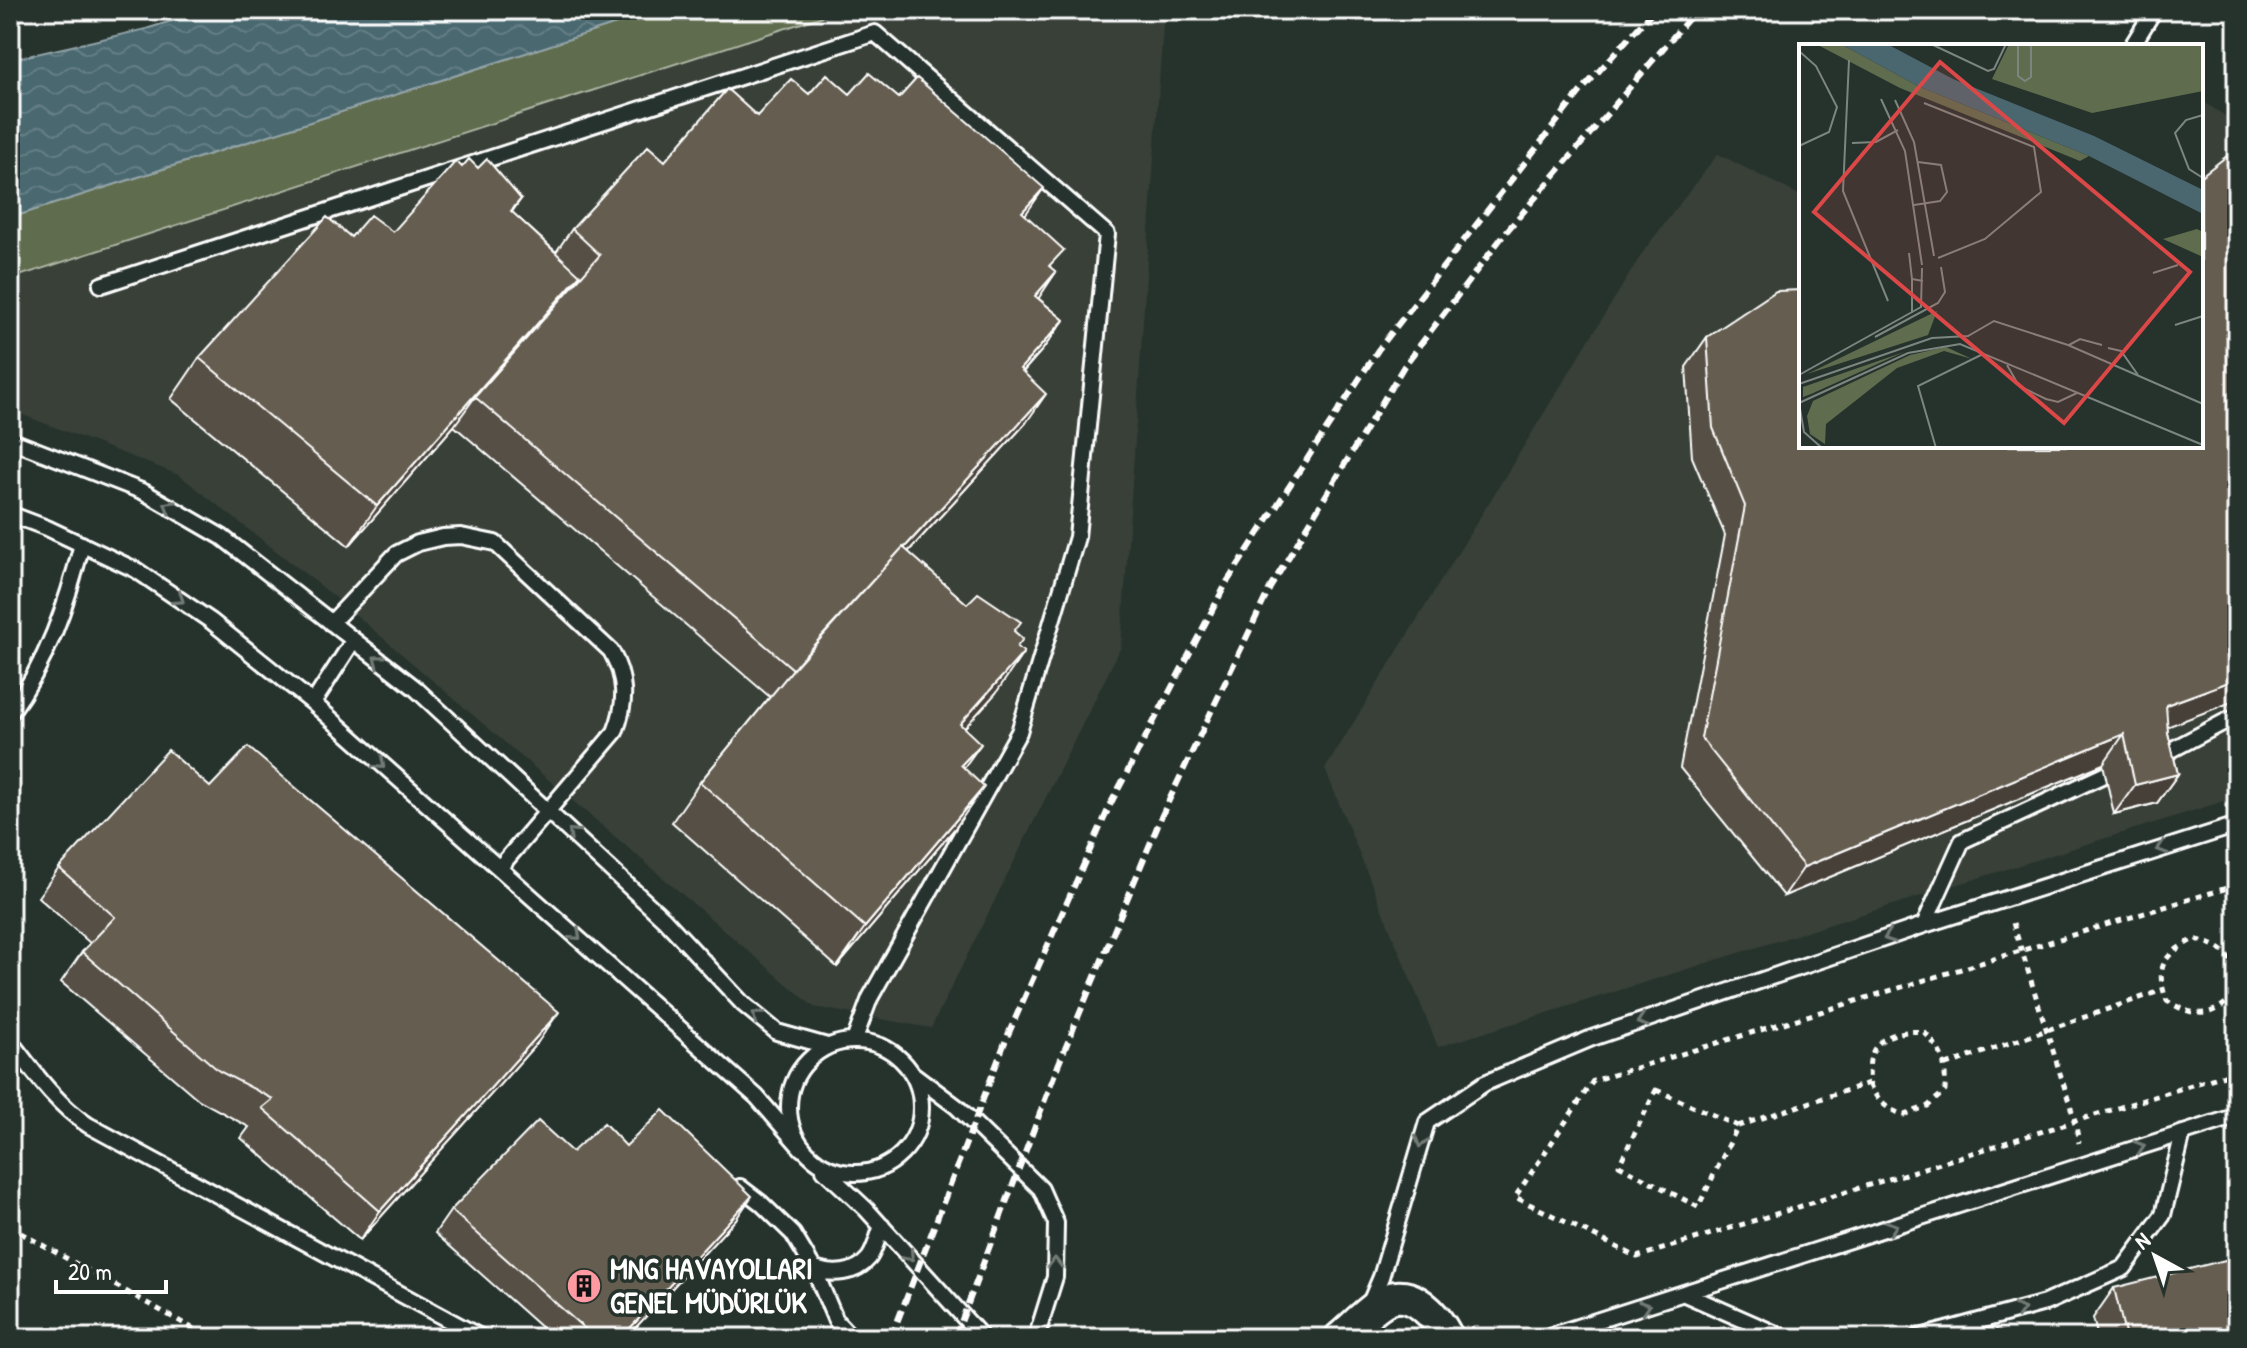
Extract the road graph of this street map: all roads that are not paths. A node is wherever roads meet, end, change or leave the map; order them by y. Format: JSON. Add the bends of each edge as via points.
{"nodes":[{"id":1,"x":2151,"y":15,"type":"dead end"},
{"id":2,"x":2133,"y":44,"type":"edge"},
{"id":3,"x":101,"y":285,"type":"dead end"},
{"id":4,"x":10,"y":440,"type":"edge"},
{"id":5,"x":10,"y":514,"type":"edge"},
{"id":6,"x":82,"y":544,"type":"junction"},
{"id":7,"x":331,"y":623,"type":"junction"},
{"id":8,"x":353,"y":641,"type":"junction"},
{"id":9,"x":313,"y":703,"type":"junction"},
{"id":10,"x":10,"y":713,"type":"edge"},
{"id":11,"x":2237,"y":722,"type":"edge"},
{"id":12,"x":2147,"y":763,"type":"edge"},
{"id":13,"x":2106,"y":774,"type":"edge"},
{"id":14,"x":548,"y":809,"type":"junction"},
{"id":15,"x":2237,"y":825,"type":"edge"},
{"id":16,"x":500,"y":867,"type":"junction"},
{"id":17,"x":1924,"y":925,"type":"junction"},
{"id":18,"x":10,"y":1041,"type":"edge"},
{"id":19,"x":854,"y":1041,"type":"junction"},
{"id":20,"x":827,"y":1046,"type":"junction"},
{"id":21,"x":912,"y":1074,"type":"junction"},
{"id":22,"x":2237,"y":1116,"type":"edge"},
{"id":23,"x":2183,"y":1133,"type":"junction"},
{"id":24,"x":802,"y":1149,"type":"junction"},
{"id":25,"x":815,"y":1162,"type":"junction"},
{"id":26,"x":727,"y":1177,"type":"edge"},
{"id":27,"x":882,"y":1226,"type":"junction"},
{"id":28,"x":814,"y":1269,"type":"junction"},
{"id":29,"x":1685,"y":1294,"type":"junction"},
{"id":30,"x":1363,"y":1319,"type":"junction"},
{"id":31,"x":482,"y":1338,"type":"edge"},
{"id":32,"x":852,"y":1338,"type":"edge"},
{"id":33,"x":980,"y":1338,"type":"edge"},
{"id":34,"x":1036,"y":1338,"type":"edge"},
{"id":35,"x":1340,"y":1338,"type":"edge"},
{"id":36,"x":1448,"y":1338,"type":"edge"},
{"id":37,"x":1543,"y":1338,"type":"edge"},
{"id":38,"x":1785,"y":1338,"type":"edge"},
{"id":39,"x":1917,"y":1338,"type":"edge"}],
"edges":[{"from":1,"to":2,"type":"lane"},
{"from":3,"to":19,"type":"lane","via":[[875,33],[1107,234],[1077,537],[1019,732],[870,998]]},
{"from":7,"to":4,"type":"lane","one_way":true,"via":[[222,537],[144,492]]},
{"from":5,"to":6,"type":"lane"},
{"from":6,"to":9,"type":"lane","one_way":true,"via":[[148,578],[211,621]]},
{"from":6,"to":10,"type":"lane","via":[[50,644]]},
{"from":7,"to":8,"type":"lane"},
{"from":7,"to":14,"type":"lane","via":[[407,548],[443,537],[495,543],[599,637],[624,684],[615,732]]},
{"from":8,"to":9,"type":"lane"},
{"from":14,"to":8,"type":"lane","one_way":true,"via":[[415,688]]},
{"from":9,"to":16,"type":"lane","one_way":true},
{"from":11,"to":12,"type":"lane","via":[[2228,720]]},
{"from":13,"to":17,"type":"lane","via":[[1962,841]]},
{"from":14,"to":16,"type":"lane"},
{"from":20,"to":14,"type":"lane","one_way":true,"via":[[777,1032],[743,1004],[664,919]]},
{"from":15,"to":17,"type":"lane","one_way":true},
{"from":16,"to":24,"type":"lane","one_way":true,"via":[[757,1097]]},
{"from":17,"to":30,"type":"lane","one_way":true,"via":[[1592,1038],[1485,1083],[1427,1122],[1381,1277]]},
{"from":18,"to":31,"type":"lane","via":[[62,1106],[88,1125]]},
{"from":19,"to":20,"type":"lane"},
{"from":19,"to":21,"type":"lane","via":[[888,1050]]},
{"from":20,"to":24,"type":"lane","via":[[797,1073],[790,1092],[788,1112]]},
{"from":21,"to":25,"type":"lane","via":[[921,1095],[921,1118],[899,1157],[880,1170],[858,1174],[835,1172]]},
{"from":34,"to":21,"type":"lane","one_way":true,"via":[[1055,1277],[1056,1223],[1041,1189],[957,1107]]},
{"from":22,"to":23,"type":"lane"},
{"from":29,"to":23,"type":"lane","one_way":true},
{"from":39,"to":23,"type":"lane","one_way":true,"via":[[2045,1303],[2124,1268],[2163,1215]]},
{"from":24,"to":25,"type":"lane"},
{"from":25,"to":27,"type":"lane"},
{"from":26,"to":28,"type":"lane","via":[[793,1234]]},
{"from":27,"to":28,"type":"lane","via":[[869,1258],[852,1270],[829,1274]]},
{"from":27,"to":33,"type":"lane","one_way":true},
{"from":28,"to":32,"type":"lane","via":[[836,1321]]},
{"from":37,"to":29,"type":"lane","one_way":true},
{"from":29,"to":38,"type":"lane"},
{"from":30,"to":35,"type":"street"},
{"from":30,"to":36,"type":"street","via":[[1387,1299],[1406,1297],[1428,1309]]}]}
